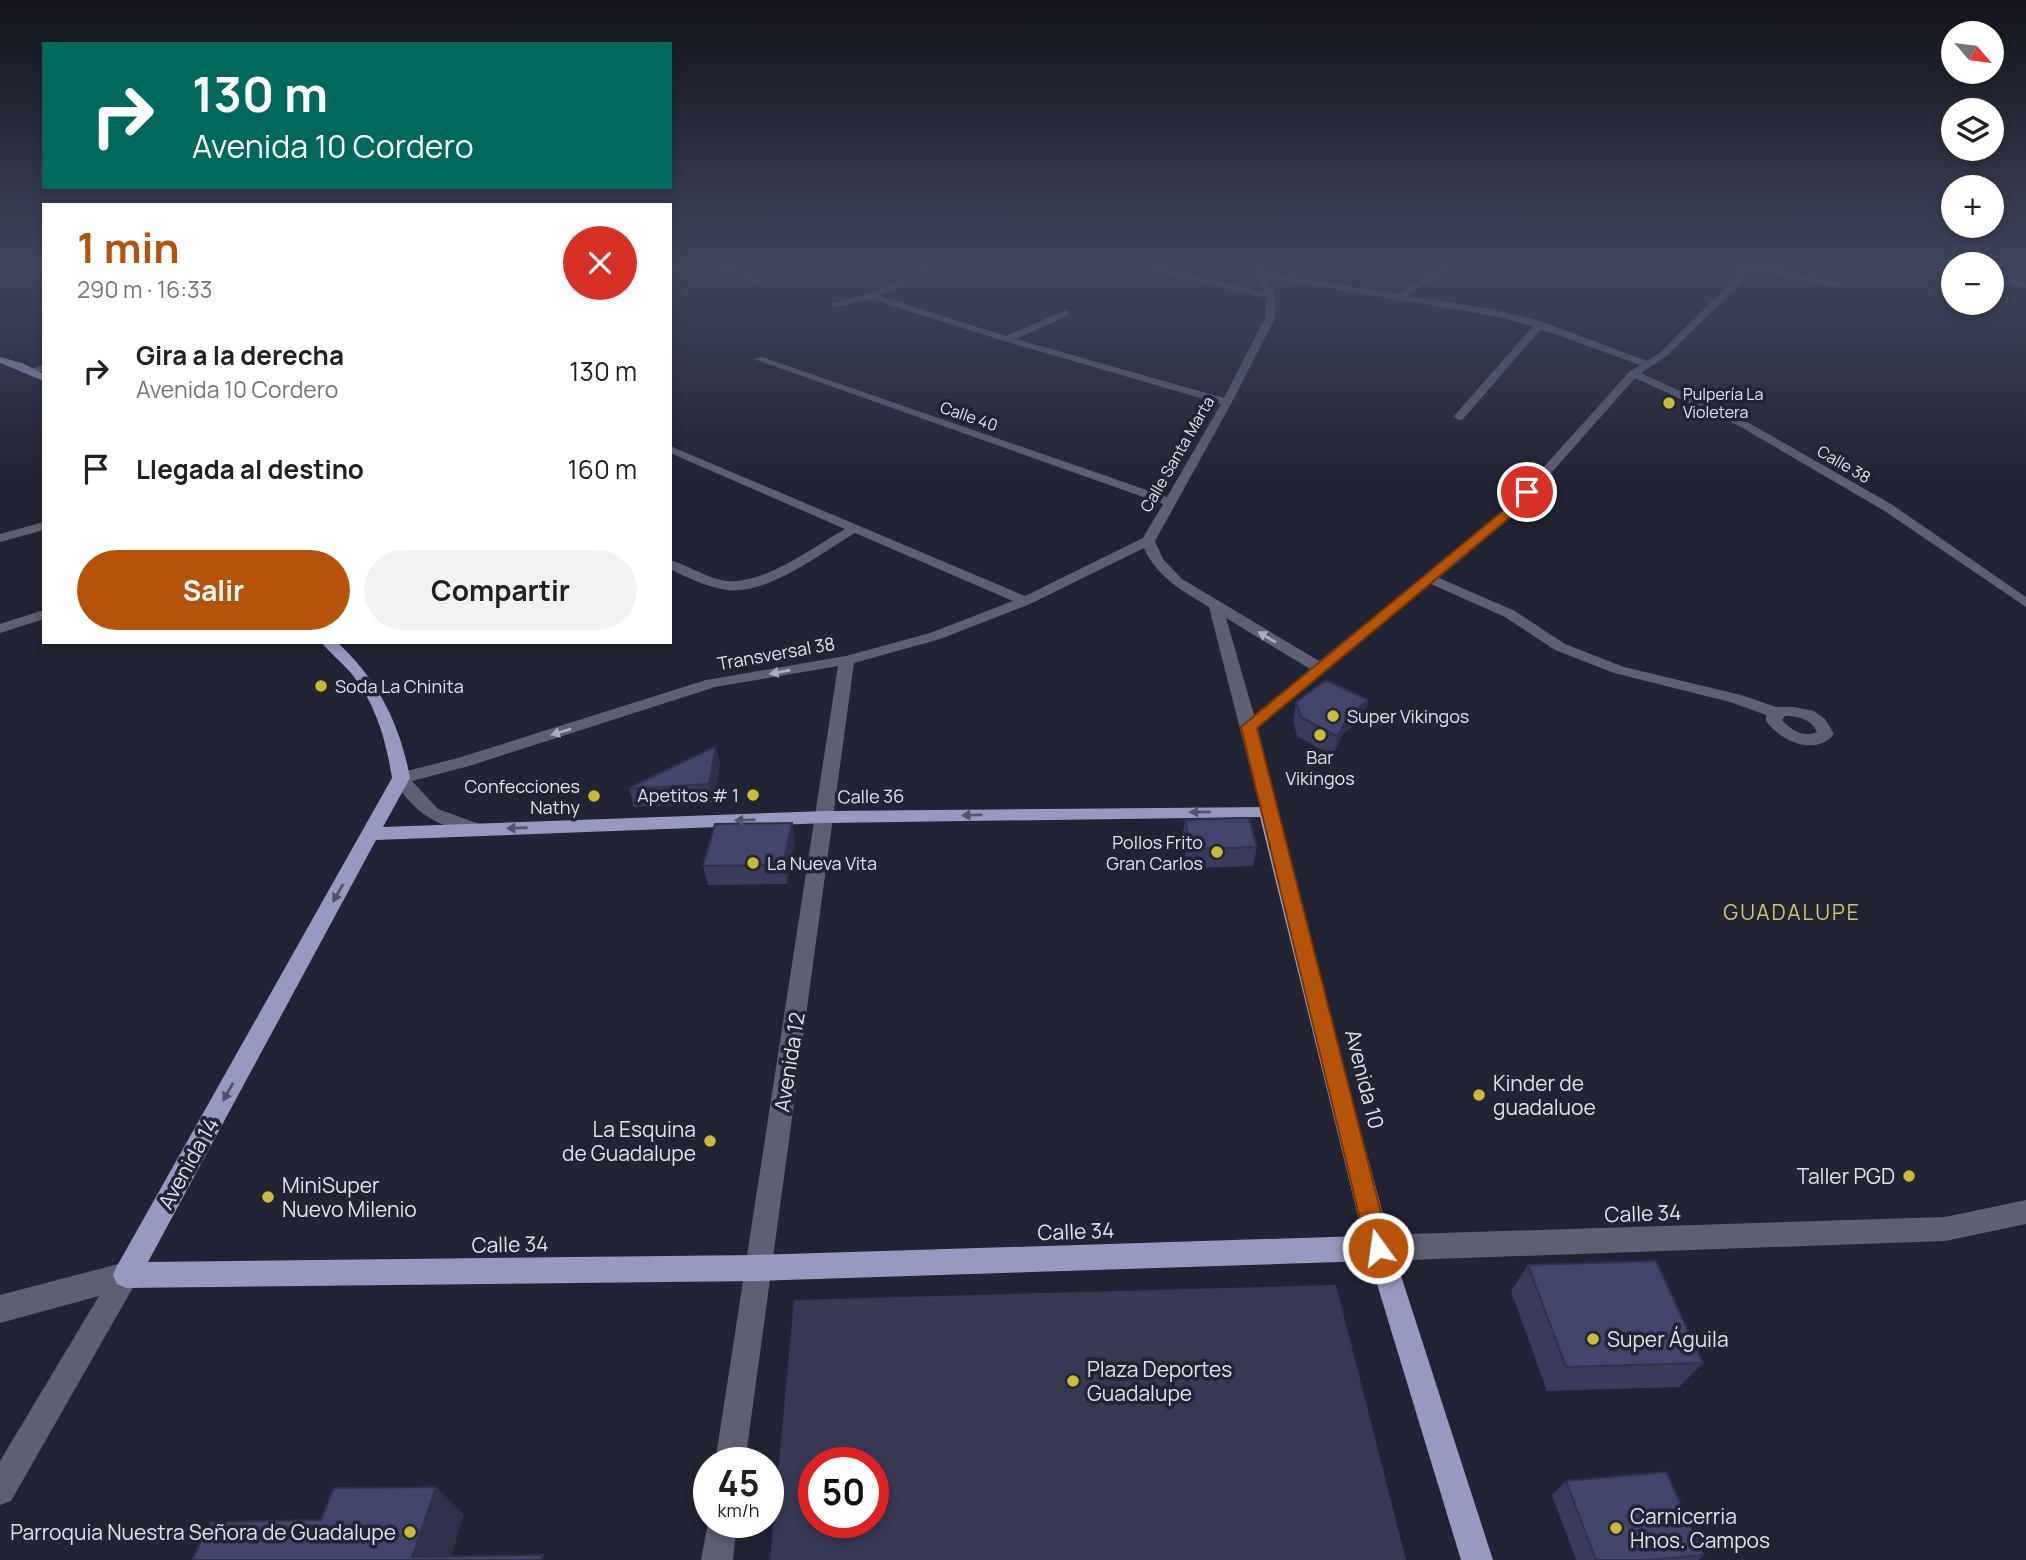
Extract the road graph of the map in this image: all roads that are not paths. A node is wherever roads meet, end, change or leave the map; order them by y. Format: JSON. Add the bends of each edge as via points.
{"nodes":[{"id":1,"x":1003,"y":338,"type":"edge"},
{"id":2,"x":1260,"y":338,"type":"edge"},
{"id":3,"x":1528,"y":338,"type":"edge"},
{"id":4,"x":1577,"y":338,"type":"edge"},
{"id":5,"x":1680,"y":338,"type":"edge"},
{"id":6,"x":1007,"y":339,"type":"joint"},
{"id":7,"x":759,"y":359,"type":"dead end"},
{"id":8,"x":0,"y":360,"type":"edge"},
{"id":9,"x":1646,"y":364,"type":"junction"},
{"id":10,"x":42,"y":368,"type":"edge"},
{"id":11,"x":32,"y":371,"type":"junction"},
{"id":12,"x":1634,"y":373,"type":"junction"},
{"id":13,"x":42,"y":377,"type":"edge"},
{"id":14,"x":1227,"y":402,"type":"junction"},
{"id":15,"x":1459,"y":417,"type":"dead end"},
{"id":16,"x":672,"y":451,"type":"edge"},
{"id":17,"x":1169,"y":502,"type":"junction"},
{"id":18,"x":42,"y":527,"type":"edge"},
{"id":19,"x":855,"y":528,"type":"junction"},
{"id":20,"x":0,"y":538,"type":"edge"},
{"id":21,"x":1148,"y":541,"type":"junction"},
{"id":22,"x":672,"y":565,"type":"edge"},
{"id":23,"x":1430,"y":579,"type":"junction"},
{"id":24,"x":1025,"y":601,"type":"junction"},
{"id":25,"x":2026,"y":601,"type":"edge"},
{"id":26,"x":1216,"y":607,"type":"junction"},
{"id":27,"x":42,"y":615,"type":"edge"},
{"id":28,"x":0,"y":629,"type":"edge"},
{"id":29,"x":330,"y":644,"type":"edge"},
{"id":30,"x":847,"y":660,"type":"junction"},
{"id":31,"x":1318,"y":667,"type":"junction"},
{"id":32,"x":1776,"y":713,"type":"dead end"},
{"id":33,"x":1249,"y":727,"type":"junction"},
{"id":34,"x":401,"y":778,"type":"junction"},
{"id":35,"x":1268,"y":811,"type":"junction"},
{"id":36,"x":827,"y":817,"type":"junction"},
{"id":37,"x":475,"y":829,"type":"junction"},
{"id":38,"x":372,"y":834,"type":"junction"},
{"id":39,"x":2026,"y":1212,"type":"edge"},
{"id":40,"x":1378,"y":1248,"type":"junction"},
{"id":41,"x":757,"y":1268,"type":"junction"},
{"id":42,"x":126,"y":1275,"type":"junction"},
{"id":43,"x":0,"y":1309,"type":"edge"},
{"id":44,"x":732,"y":1447,"type":"edge"},
{"id":45,"x":0,"y":1490,"type":"edge"},
{"id":46,"x":720,"y":1538,"type":"edge"},
{"id":47,"x":717,"y":1560,"type":"edge"},
{"id":48,"x":1478,"y":1560,"type":"edge"}],
"edges":[{"from":1,"to":6,"type":"street"},
{"from":2,"to":14,"type":"street","name":"Calle Santa Marta"},
{"from":3,"to":15,"type":"street"},
{"from":4,"to":9,"type":"street"},
{"from":5,"to":9,"type":"street"},
{"from":6,"to":14,"type":"street"},
{"from":7,"to":17,"type":"street","name":"Calle 40"},
{"from":8,"to":11,"type":"main road"},
{"from":9,"to":12,"type":"street"},
{"from":10,"to":11,"type":"street"},
{"from":11,"to":13,"type":"main road"},
{"from":12,"to":23,"type":"street","via":[[1510,512]]},
{"from":12,"to":25,"type":"street","name":"Calle 38","via":[[1745,425],[1887,507]]},
{"from":14,"to":17,"type":"street","name":"Calle Santa Marta"},
{"from":16,"to":19,"type":"street"},
{"from":17,"to":21,"type":"street","name":"Calle Santa Marta"},
{"from":18,"to":20,"type":"street"},
{"from":19,"to":22,"type":"street","via":[[758,582],[738,586],[702,579]]},
{"from":19,"to":24,"type":"street"},
{"from":21,"to":24,"type":"street","name":"Transversal 38"},
{"from":21,"to":26,"type":"street","name":"Calle Santa Marta","via":[[1165,573]]},
{"from":23,"to":31,"type":"street"},
{"from":23,"to":32,"type":"street","via":[[1510,614],[1560,647],[1610,667],[1735,698]]},
{"from":24,"to":30,"type":"street","name":"Transversal 38","via":[[935,636]]},
{"from":31,"to":26,"type":"street","name":"Calle Santa Marta","one_way":true},
{"from":26,"to":33,"type":"street","name":"Avenida 10"},
{"from":27,"to":28,"type":"street"},
{"from":29,"to":34,"type":"main road","via":[[364,678],[386,717],[397,744]]},
{"from":30,"to":34,"type":"street","name":"Transversal 38","one_way":true,"via":[[712,683]]},
{"from":30,"to":36,"type":"street","name":"Avenida 12"},
{"from":31,"to":33,"type":"street"},
{"from":33,"to":35,"type":"street","name":"Avenida 10"},
{"from":34,"to":37,"type":"street","name":"Calle 36","via":[[430,814]]},
{"from":34,"to":38,"type":"main road","name":"Avenida 14"},
{"from":35,"to":36,"type":"main road","name":"Calle 36","one_way":true},
{"from":35,"to":40,"type":"main road","name":"Avenida 10"},
{"from":36,"to":37,"type":"main road","name":"Calle 36","one_way":true},
{"from":36,"to":41,"type":"street","name":"Avenida 12"},
{"from":37,"to":38,"type":"main road","name":"Calle 36"},
{"from":38,"to":42,"type":"main road","name":"Avenida 14","one_way":true},
{"from":39,"to":40,"type":"street","name":"Calle 34","via":[[1945,1229]]},
{"from":40,"to":41,"type":"main road","name":"Calle 34"},
{"from":40,"to":48,"type":"main road","name":"Avenida 10"},
{"from":41,"to":42,"type":"main road","name":"Calle 34"},
{"from":41,"to":44,"type":"street","name":"Avenida 12"},
{"from":42,"to":43,"type":"street"},
{"from":42,"to":45,"type":"street","name":"Avenida 14"},
{"from":46,"to":47,"type":"street"}]}
